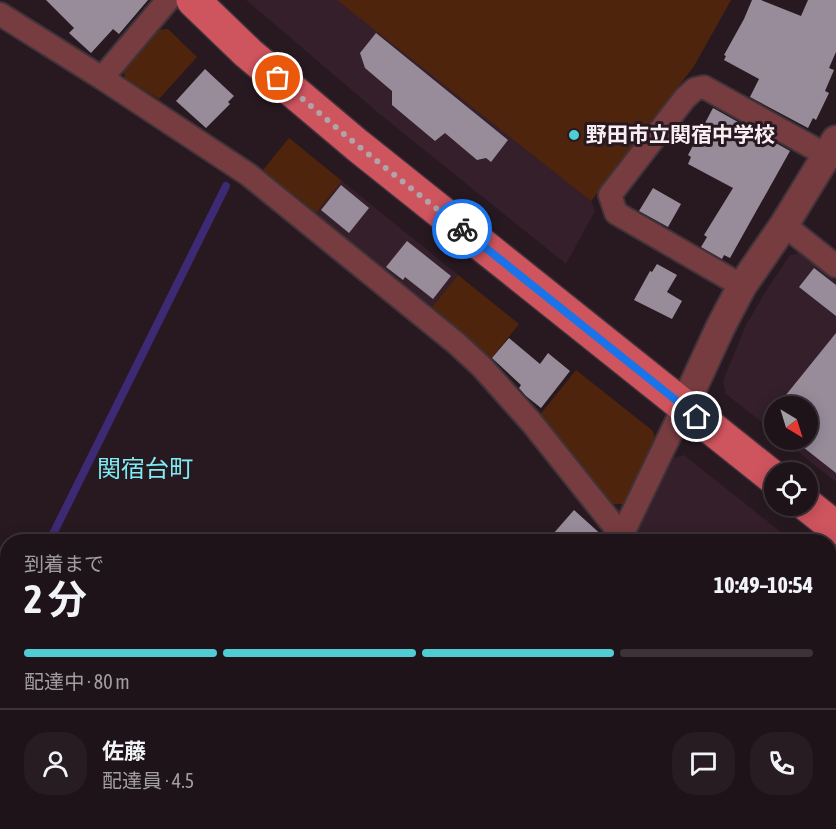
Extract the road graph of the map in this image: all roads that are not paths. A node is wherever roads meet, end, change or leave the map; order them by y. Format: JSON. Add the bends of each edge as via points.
{"nodes":[{"id":1,"x":168,"y":0,"type":"edge"},
{"id":2,"x":193,"y":0,"type":"edge"},
{"id":3,"x":0,"y":14,"type":"edge"},
{"id":4,"x":102,"y":78,"type":"junction"},
{"id":5,"x":832,"y":148,"type":"edge"},
{"id":6,"x":784,"y":225,"type":"junction"},
{"id":7,"x":836,"y":266,"type":"edge"},
{"id":8,"x":742,"y":286,"type":"junction"},
{"id":9,"x":684,"y":406,"type":"junction"},
{"id":10,"x":764,"y":470,"type":"edge"},
{"id":11,"x":818,"y":514,"type":"edge"},
{"id":12,"x":836,"y":528,"type":"edge"},
{"id":13,"x":618,"y":534,"type":"edge"},
{"id":14,"x":624,"y":534,"type":"edge"}],
"edges":[{"from":1,"to":4,"type":"street"},
{"from":2,"to":9,"type":"main road","via":[[248,53],[357,145]]},
{"from":3,"to":4,"type":"street"},
{"from":4,"to":13,"type":"street","via":[[249,175],[456,343],[532,423]]},
{"from":5,"to":6,"type":"street"},
{"from":5,"to":8,"type":"street","via":[[704,87],[685,98],[610,195],[616,213]]},
{"from":6,"to":7,"type":"street"},
{"from":6,"to":8,"type":"street"},
{"from":8,"to":9,"type":"street"},
{"from":9,"to":10,"type":"main road"},
{"from":9,"to":14,"type":"street"},
{"from":11,"to":12,"type":"main road"}]}
